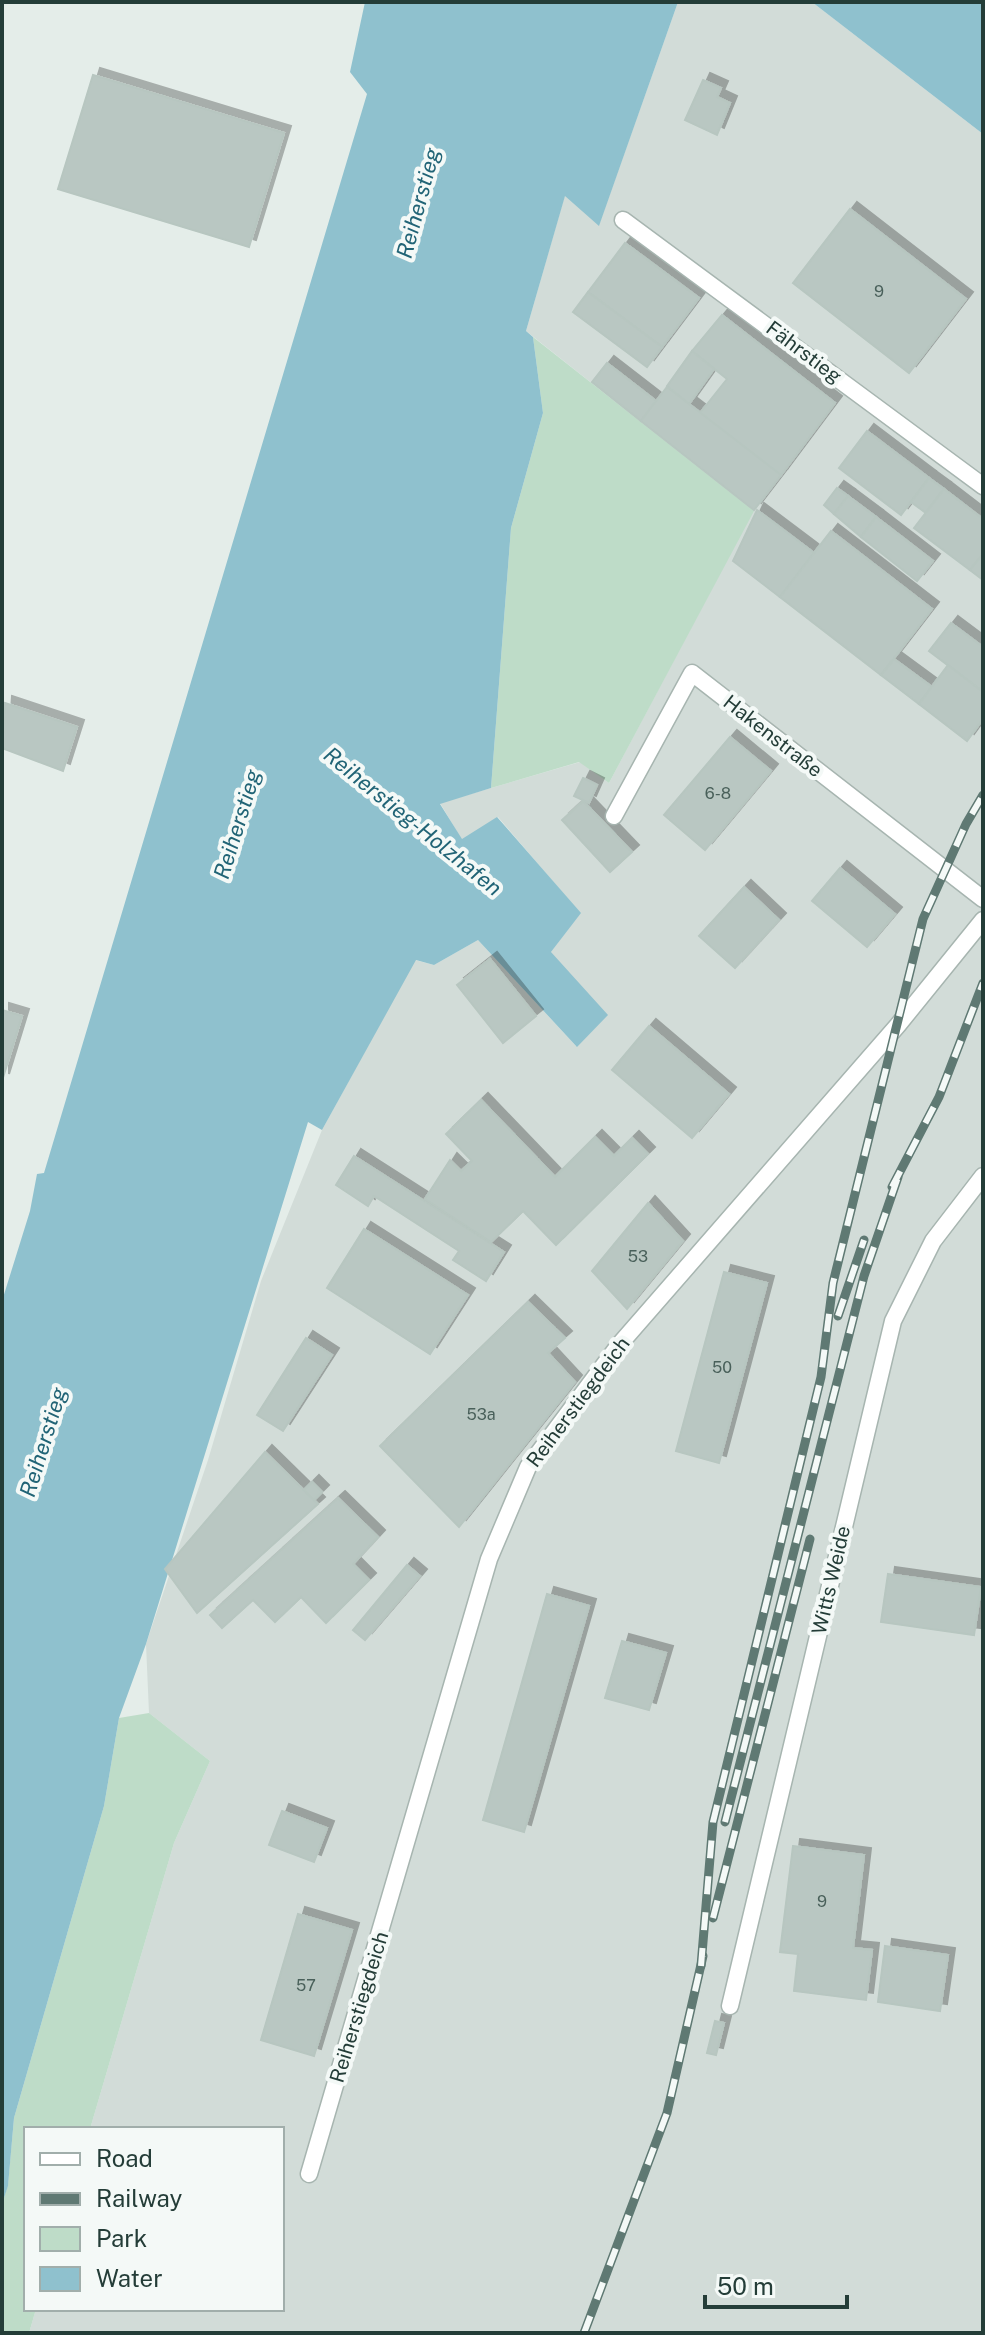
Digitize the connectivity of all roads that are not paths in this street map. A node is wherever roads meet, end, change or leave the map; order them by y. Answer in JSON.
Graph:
{"nodes":[{"id":1,"x":623,"y":220,"type":"dead end"},
{"id":2,"x":983,"y":486,"type":"edge"},
{"id":3,"x":614,"y":816,"type":"dead end"},
{"id":4,"x":983,"y":899,"type":"edge"},
{"id":5,"x":983,"y":920,"type":"edge"},
{"id":6,"x":983,"y":1176,"type":"edge"},
{"id":7,"x":730,"y":2006,"type":"dead end"},
{"id":8,"x":309,"y":2174,"type":"dead end"}],
"edges":[{"from":1,"to":2,"type":"street","name":"Fährstieg"},
{"from":3,"to":4,"type":"street","name":"Hakenstraße"},
{"from":5,"to":8,"type":"street","name":"Reiherstiegdeich"},
{"from":6,"to":7,"type":"street","name":"Witts Weide"}]}
